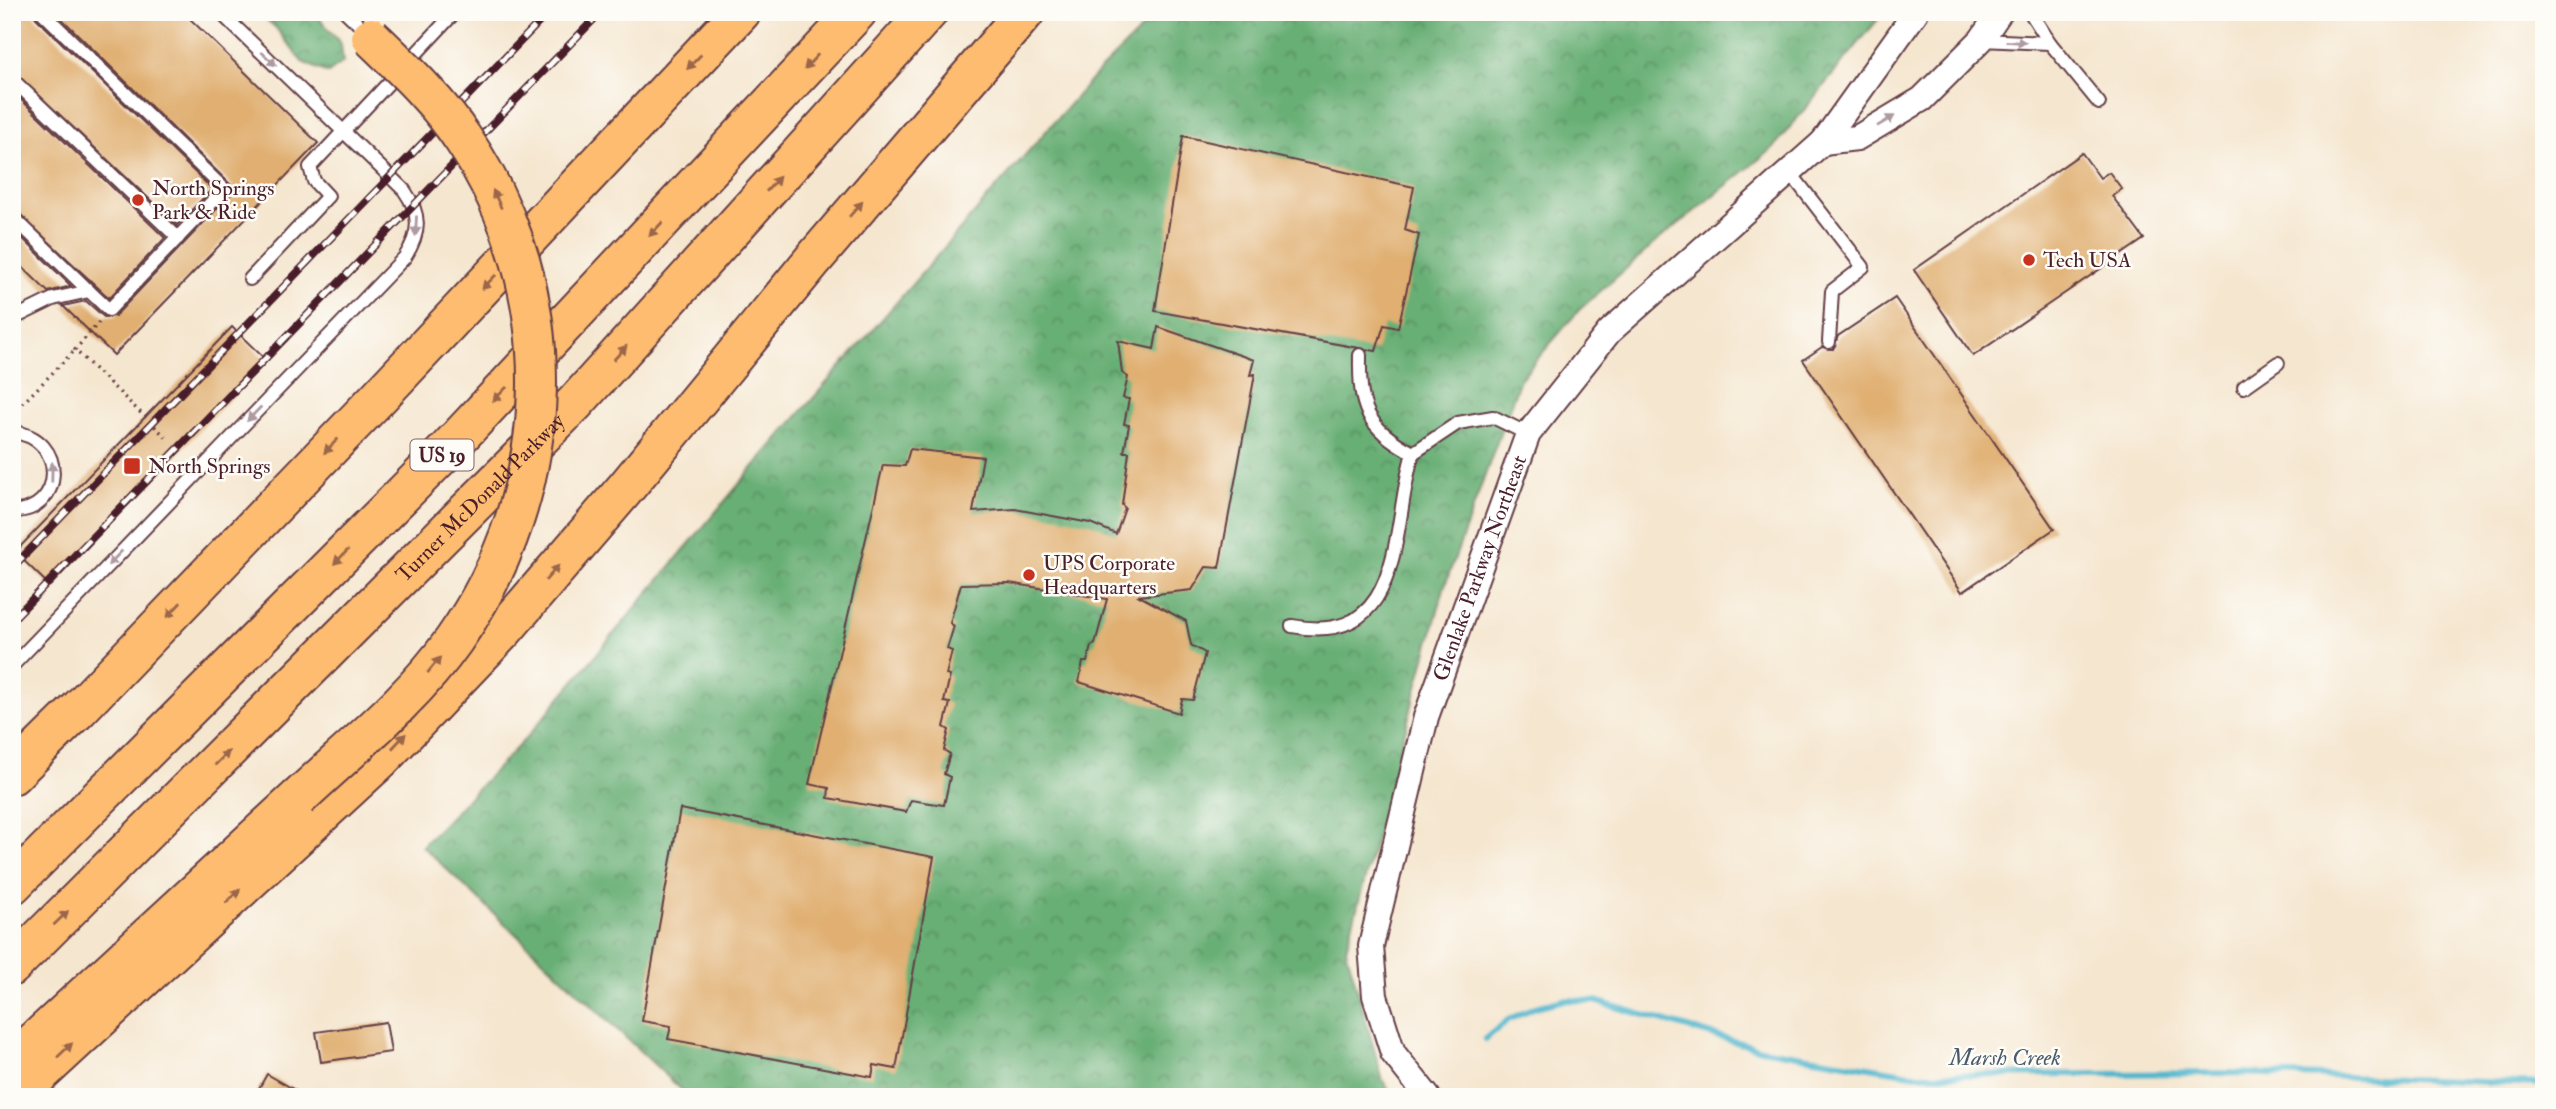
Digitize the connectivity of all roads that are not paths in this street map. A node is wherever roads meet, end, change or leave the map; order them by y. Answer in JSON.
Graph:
{"nodes":[{"id":1,"x":42,"y":12,"type":"edge"},
{"id":2,"x":220,"y":12,"type":"edge"},
{"id":3,"x":455,"y":12,"type":"edge"},
{"id":4,"x":741,"y":12,"type":"edge"},
{"id":5,"x":858,"y":12,"type":"edge"},
{"id":6,"x":928,"y":12,"type":"edge"},
{"id":7,"x":1025,"y":12,"type":"edge"},
{"id":8,"x":1916,"y":12,"type":"edge"},
{"id":9,"x":2000,"y":12,"type":"edge"},
{"id":10,"x":2030,"y":12,"type":"edge"},
{"id":11,"x":359,"y":25,"type":"edge"},
{"id":12,"x":1981,"y":40,"type":"junction"},
{"id":13,"x":2050,"y":43,"type":"junction"},
{"id":14,"x":12,"y":79,"type":"edge"},
{"id":15,"x":2099,"y":103,"type":"dead end"},
{"id":16,"x":345,"y":130,"type":"junction"},
{"id":17,"x":1823,"y":142,"type":"junction"},
{"id":18,"x":1789,"y":171,"type":"junction"},
{"id":19,"x":12,"y":216,"type":"edge"},
{"id":20,"x":178,"y":238,"type":"junction"},
{"id":21,"x":250,"y":279,"type":"dead end"},
{"id":22,"x":89,"y":291,"type":"junction"},
{"id":23,"x":13,"y":318,"type":"edge"},
{"id":24,"x":1829,"y":342,"type":"dead end"},
{"id":25,"x":1360,"y":355,"type":"dead end"},
{"id":26,"x":2278,"y":363,"type":"dead end"},
{"id":27,"x":2244,"y":387,"type":"dead end"},
{"id":28,"x":12,"y":432,"type":"edge"},
{"id":29,"x":1528,"y":435,"type":"junction"},
{"id":30,"x":1413,"y":453,"type":"junction"},
{"id":31,"x":12,"y":511,"type":"edge"},
{"id":32,"x":1292,"y":625,"type":"dead end"},
{"id":33,"x":12,"y":666,"type":"edge"},
{"id":34,"x":12,"y":775,"type":"edge"},
{"id":35,"x":12,"y":885,"type":"edge"},
{"id":36,"x":12,"y":966,"type":"edge"},
{"id":37,"x":12,"y":1062,"type":"edge"},
{"id":38,"x":15,"y":1097,"type":"edge"},
{"id":39,"x":1428,"y":1097,"type":"edge"}],
"edges":[{"from":1,"to":20,"type":"lane"},
{"from":2,"to":16,"type":"lane","one_way":true},
{"from":3,"to":16,"type":"lane"},
{"from":4,"to":34,"type":"highway","one_way":true},
{"from":5,"to":35,"type":"highway","number":"US 19","one_way":true},
{"from":36,"to":6,"type":"highway","name":"Turner McDonald Parkway","number":"US 19","one_way":true},
{"from":38,"to":7,"type":"highway","one_way":true},
{"from":8,"to":17,"type":"street","name":"Glenlake Parkway Northeast"},
{"from":9,"to":12,"type":"street"},
{"from":10,"to":13,"type":"lane"},
{"from":37,"to":11,"type":"highway","one_way":true,"bridge":true},
{"from":12,"to":13,"type":"lane","one_way":true},
{"from":17,"to":12,"type":"street","one_way":true},
{"from":13,"to":15,"type":"lane"},
{"from":14,"to":20,"type":"lane"},
{"from":16,"to":21,"type":"lane"},
{"from":16,"to":33,"type":"lane","one_way":true},
{"from":17,"to":18,"type":"street","name":"Glenlake Parkway Northeast"},
{"from":18,"to":24,"type":"lane"},
{"from":18,"to":29,"type":"street","name":"Glenlake Parkway Northeast"},
{"from":19,"to":22,"type":"lane"},
{"from":20,"to":22,"type":"lane"},
{"from":22,"to":23,"type":"lane"},
{"from":25,"to":30,"type":"lane"},
{"from":26,"to":27,"type":"lane"},
{"from":31,"to":28,"type":"lane","one_way":true},
{"from":29,"to":30,"type":"lane"},
{"from":29,"to":39,"type":"street","name":"Glenlake Parkway Northeast"},
{"from":30,"to":32,"type":"lane"}]}
